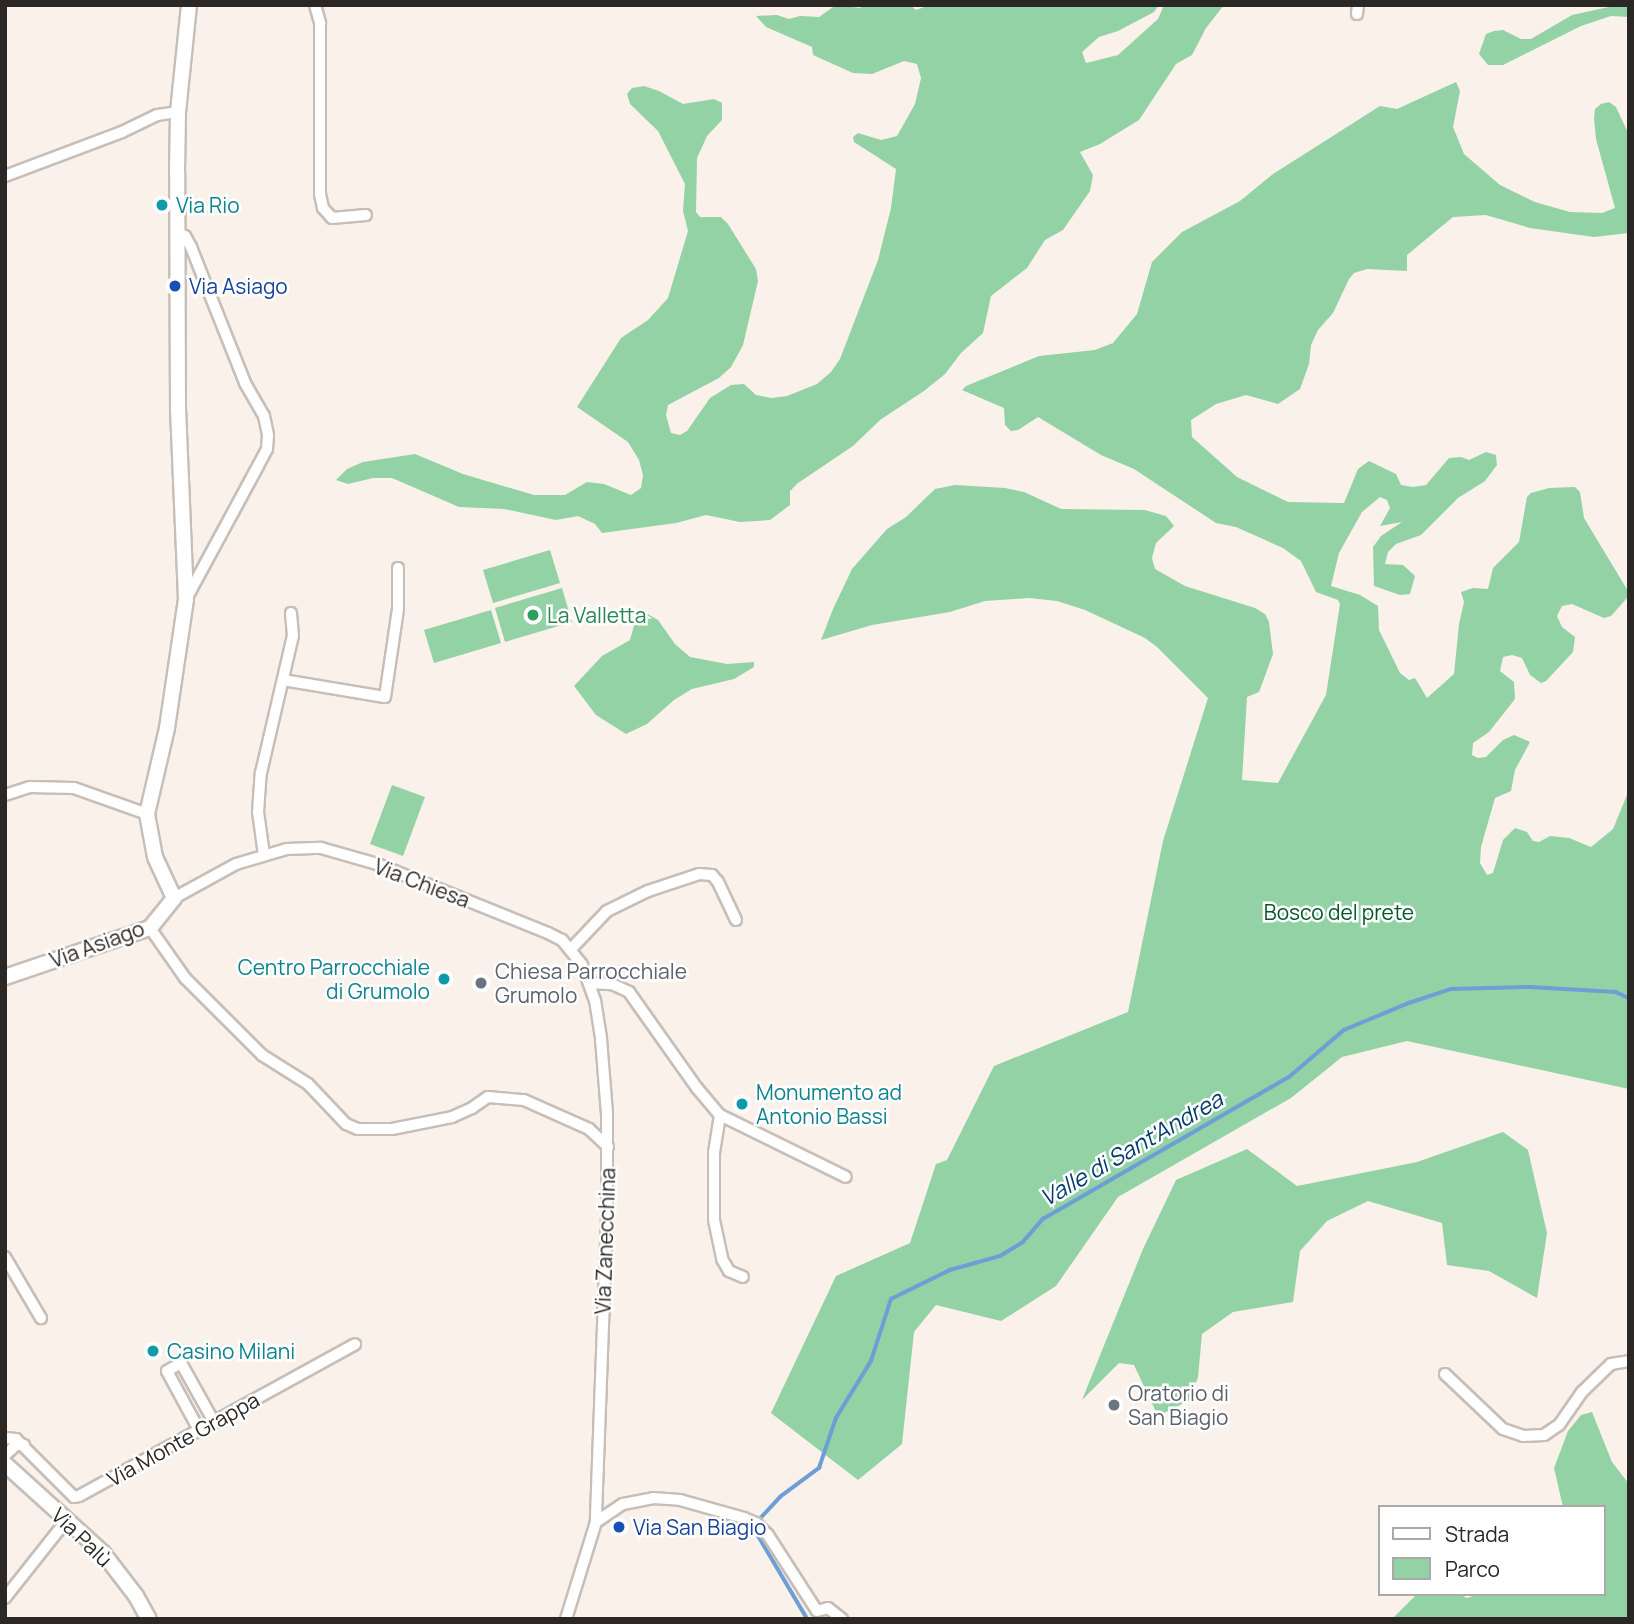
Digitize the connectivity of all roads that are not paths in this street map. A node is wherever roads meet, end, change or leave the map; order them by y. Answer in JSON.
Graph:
{"nodes":[{"id":1,"x":189,"y":5,"type":"edge"},
{"id":2,"x":315,"y":5,"type":"edge"},
{"id":3,"x":178,"y":112,"type":"junction"},
{"id":4,"x":5,"y":176,"type":"edge"},
{"id":5,"x":366,"y":215,"type":"dead end"},
{"id":6,"x":177,"y":232,"type":"junction"},
{"id":7,"x":398,"y":568,"type":"dead end"},
{"id":8,"x":186,"y":599,"type":"junction"},
{"id":9,"x":291,"y":613,"type":"dead end"},
{"id":10,"x":283,"y":680,"type":"junction"},
{"id":11,"x":5,"y":795,"type":"edge"},
{"id":12,"x":147,"y":814,"type":"junction"},
{"id":13,"x":264,"y":855,"type":"junction"},
{"id":14,"x":174,"y":898,"type":"junction"},
{"id":15,"x":736,"y":920,"type":"dead end"},
{"id":16,"x":150,"y":928,"type":"junction"},
{"id":17,"x":571,"y":949,"type":"junction"},
{"id":18,"x":5,"y":976,"type":"edge"},
{"id":19,"x":590,"y":983,"type":"junction"},
{"id":20,"x":720,"y":1115,"type":"junction"},
{"id":21,"x":608,"y":1147,"type":"junction"},
{"id":22,"x":846,"y":1177,"type":"dead end"},
{"id":23,"x":5,"y":1257,"type":"edge"},
{"id":24,"x":743,"y":1277,"type":"dead end"},
{"id":25,"x":41,"y":1318,"type":"dead end"},
{"id":26,"x":355,"y":1344,"type":"dead end"},
{"id":27,"x":1629,"y":1361,"type":"edge"},
{"id":28,"x":1446,"y":1374,"type":"dead end"},
{"id":29,"x":214,"y":1422,"type":"junction"},
{"id":30,"x":199,"y":1430,"type":"junction"},
{"id":31,"x":5,"y":1438,"type":"edge"},
{"id":32,"x":24,"y":1445,"type":"junction"},
{"id":33,"x":5,"y":1455,"type":"edge"},
{"id":34,"x":5,"y":1464,"type":"edge"},
{"id":35,"x":66,"y":1521,"type":"junction"},
{"id":36,"x":596,"y":1522,"type":"junction"},
{"id":37,"x":5,"y":1598,"type":"edge"},
{"id":38,"x":149,"y":1619,"type":"edge"},
{"id":39,"x":566,"y":1619,"type":"edge"},
{"id":40,"x":842,"y":1619,"type":"edge"}],
"edges":[{"from":1,"to":3,"type":"street"},
{"from":2,"to":5,"type":"street"},
{"from":3,"to":4,"type":"street"},
{"from":3,"to":6,"type":"street"},
{"from":6,"to":8,"type":"street"},
{"from":6,"to":8,"type":"street"},
{"from":7,"to":10,"type":"street"},
{"from":8,"to":12,"type":"street"},
{"from":9,"to":10,"type":"street"},
{"from":10,"to":13,"type":"street"},
{"from":11,"to":12,"type":"street"},
{"from":12,"to":14,"type":"street"},
{"from":13,"to":14,"type":"street","name":"Via Chiesa"},
{"from":13,"to":17,"type":"street","name":"Via Chiesa"},
{"from":14,"to":16,"type":"street","name":"Via Asiago"},
{"from":15,"to":17,"type":"street"},
{"from":16,"to":18,"type":"street","name":"Via Asiago"},
{"from":16,"to":21,"type":"street","name":"Via Zanecchina"},
{"from":17,"to":19,"type":"street","name":"Via Chiesa"},
{"from":19,"to":20,"type":"street"},
{"from":19,"to":21,"type":"street","name":"Via Chiesa"},
{"from":20,"to":22,"type":"street"},
{"from":20,"to":24,"type":"street"},
{"from":21,"to":36,"type":"street","name":"Via Zanecchina"},
{"from":23,"to":25,"type":"street"},
{"from":26,"to":29,"type":"street","name":"Via Monte Grappa"},
{"from":27,"to":28,"type":"street"},
{"from":29,"to":30,"type":"street","name":"Via Monte Grappa"},
{"from":29,"to":30,"type":"street"},
{"from":30,"to":32,"type":"street","name":"Via Monte Grappa"},
{"from":31,"to":32,"type":"street","name":"Via Monte Grappa"},
{"from":32,"to":33,"type":"street"},
{"from":34,"to":35,"type":"street","name":"Via Palù"},
{"from":35,"to":37,"type":"street"},
{"from":35,"to":38,"type":"street","name":"Via Palù"},
{"from":36,"to":39,"type":"street"},
{"from":36,"to":40,"type":"street"}]}
